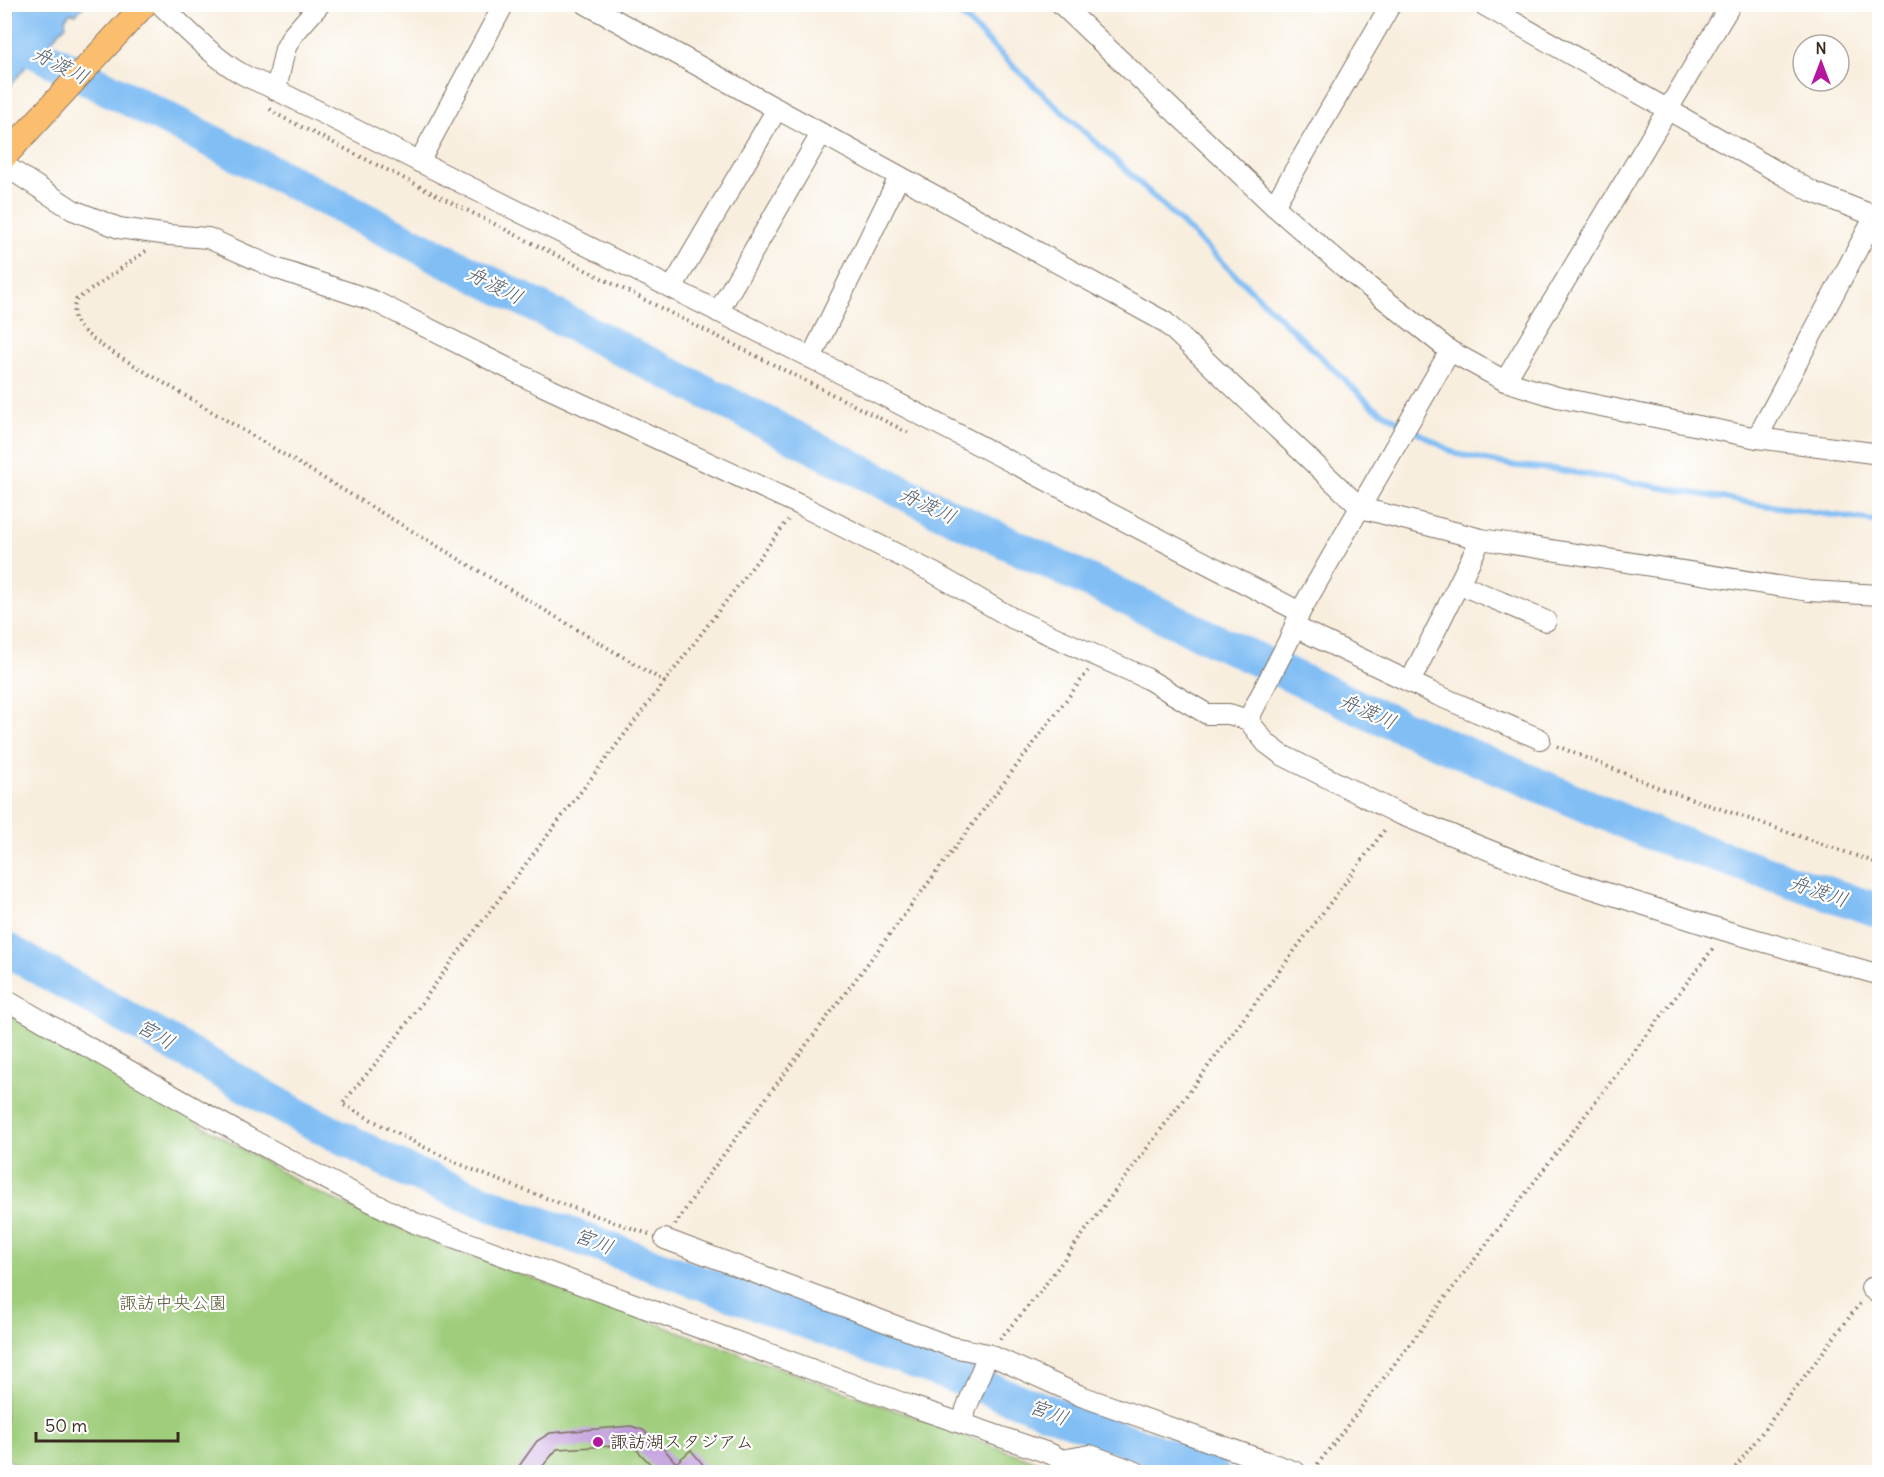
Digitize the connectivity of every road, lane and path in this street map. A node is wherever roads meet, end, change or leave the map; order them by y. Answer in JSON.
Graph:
{"nodes":[{"id":1,"x":160,"y":4,"type":"edge"},
{"id":2,"x":320,"y":4,"type":"edge"},
{"id":3,"x":504,"y":4,"type":"edge"},
{"id":4,"x":586,"y":4,"type":"edge"},
{"id":5,"x":1061,"y":4,"type":"edge"},
{"id":6,"x":1391,"y":4,"type":"edge"},
{"id":7,"x":1482,"y":4,"type":"edge"},
{"id":8,"x":1731,"y":4,"type":"edge"},
{"id":9,"x":139,"y":11,"type":"edge"},
{"id":10,"x":272,"y":99,"type":"junction"},
{"id":11,"x":777,"y":109,"type":"junction"},
{"id":12,"x":1668,"y":111,"type":"junction"},
{"id":13,"x":821,"y":134,"type":"junction"},
{"id":14,"x":11,"y":150,"type":"edge"},
{"id":15,"x":419,"y":162,"type":"junction"},
{"id":16,"x":4,"y":165,"type":"edge"},
{"id":17,"x":899,"y":177,"type":"junction"},
{"id":18,"x":1274,"y":206,"type":"junction"},
{"id":19,"x":1877,"y":217,"type":"edge"},
{"id":20,"x":169,"y":235,"type":"junction"},
{"id":21,"x":672,"y":288,"type":"junction"},
{"id":22,"x":718,"y":312,"type":"junction"},
{"id":23,"x":1450,"y":351,"type":"junction"},
{"id":24,"x":811,"y":358,"type":"junction"},
{"id":25,"x":1505,"y":381,"type":"junction"},
{"id":26,"x":913,"y":435,"type":"dead end"},
{"id":27,"x":1757,"y":438,"type":"junction"},
{"id":28,"x":1880,"y":454,"type":"edge"},
{"id":29,"x":800,"y":505,"type":"junction"},
{"id":30,"x":1361,"y":508,"type":"junction"},
{"id":31,"x":1481,"y":539,"type":"junction"},
{"id":32,"x":1459,"y":584,"type":"junction"},
{"id":33,"x":1880,"y":595,"type":"edge"},
{"id":34,"x":1546,"y":621,"type":"dead end"},
{"id":35,"x":1295,"y":626,"type":"junction"},
{"id":36,"x":1098,"y":658,"type":"junction"},
{"id":37,"x":665,"y":682,"type":"junction"},
{"id":38,"x":1410,"y":682,"type":"junction"},
{"id":39,"x":1250,"y":715,"type":"junction"},
{"id":40,"x":1540,"y":739,"type":"joint"},
{"id":41,"x":1397,"y":813,"type":"junction"},
{"id":42,"x":1880,"y":864,"type":"edge"},
{"id":43,"x":1726,"y":931,"type":"junction"},
{"id":44,"x":1880,"y":975,"type":"edge"},
{"id":45,"x":4,"y":999,"type":"edge"},
{"id":46,"x":665,"y":1239,"type":"junction"},
{"id":47,"x":1875,"y":1292,"type":"edge"},
{"id":48,"x":986,"y":1357,"type":"junction"},
{"id":49,"x":964,"y":1417,"type":"junction"},
{"id":50,"x":1063,"y":1466,"type":"edge"},
{"id":51,"x":1137,"y":1473,"type":"edge"},
{"id":52,"x":1296,"y":1473,"type":"edge"},
{"id":53,"x":1311,"y":1473,"type":"edge"},
{"id":54,"x":1732,"y":1473,"type":"edge"}],
"edges":[{"from":1,"to":10,"type":"street"},
{"from":2,"to":10,"type":"street"},
{"from":3,"to":15,"type":"street"},
{"from":4,"to":11,"type":"street"},
{"from":5,"to":18,"type":"street"},
{"from":6,"to":18,"type":"street"},
{"from":7,"to":12,"type":"street"},
{"from":8,"to":12,"type":"street"},
{"from":9,"to":14,"type":"main road"},
{"from":10,"to":15,"type":"street"},
{"from":10,"to":26,"type":"path"},
{"from":11,"to":13,"type":"street"},
{"from":11,"to":21,"type":"street"},
{"from":12,"to":19,"type":"street"},
{"from":12,"to":25,"type":"street"},
{"from":13,"to":17,"type":"street"},
{"from":13,"to":22,"type":"street"},
{"from":15,"to":21,"type":"street"},
{"from":16,"to":20,"type":"street"},
{"from":17,"to":24,"type":"street"},
{"from":17,"to":30,"type":"street"},
{"from":18,"to":23,"type":"street"},
{"from":19,"to":27,"type":"street"},
{"from":20,"to":29,"type":"street"},
{"from":20,"to":37,"type":"path"},
{"from":21,"to":22,"type":"street"},
{"from":22,"to":24,"type":"street"},
{"from":23,"to":25,"type":"street"},
{"from":23,"to":30,"type":"street"},
{"from":24,"to":35,"type":"street"},
{"from":25,"to":27,"type":"street"},
{"from":27,"to":28,"type":"street"},
{"from":29,"to":36,"type":"street"},
{"from":29,"to":37,"type":"path"},
{"from":30,"to":31,"type":"street"},
{"from":30,"to":35,"type":"street"},
{"from":31,"to":32,"type":"street"},
{"from":31,"to":33,"type":"street"},
{"from":32,"to":34,"type":"street"},
{"from":32,"to":38,"type":"street"},
{"from":35,"to":38,"type":"street"},
{"from":35,"to":39,"type":"street"},
{"from":36,"to":39,"type":"street"},
{"from":36,"to":46,"type":"path"},
{"from":37,"to":46,"type":"path"},
{"from":38,"to":40,"type":"street"},
{"from":39,"to":41,"type":"street"},
{"from":40,"to":42,"type":"path"},
{"from":41,"to":43,"type":"street"},
{"from":41,"to":48,"type":"path"},
{"from":43,"to":44,"type":"street"},
{"from":43,"to":53,"type":"path"},
{"from":45,"to":49,"type":"street"},
{"from":46,"to":48,"type":"street"},
{"from":47,"to":54,"type":"path"},
{"from":48,"to":49,"type":"street"},
{"from":48,"to":52,"type":"street"},
{"from":49,"to":50,"type":"street"},
{"from":50,"to":51,"type":"street"}]}
